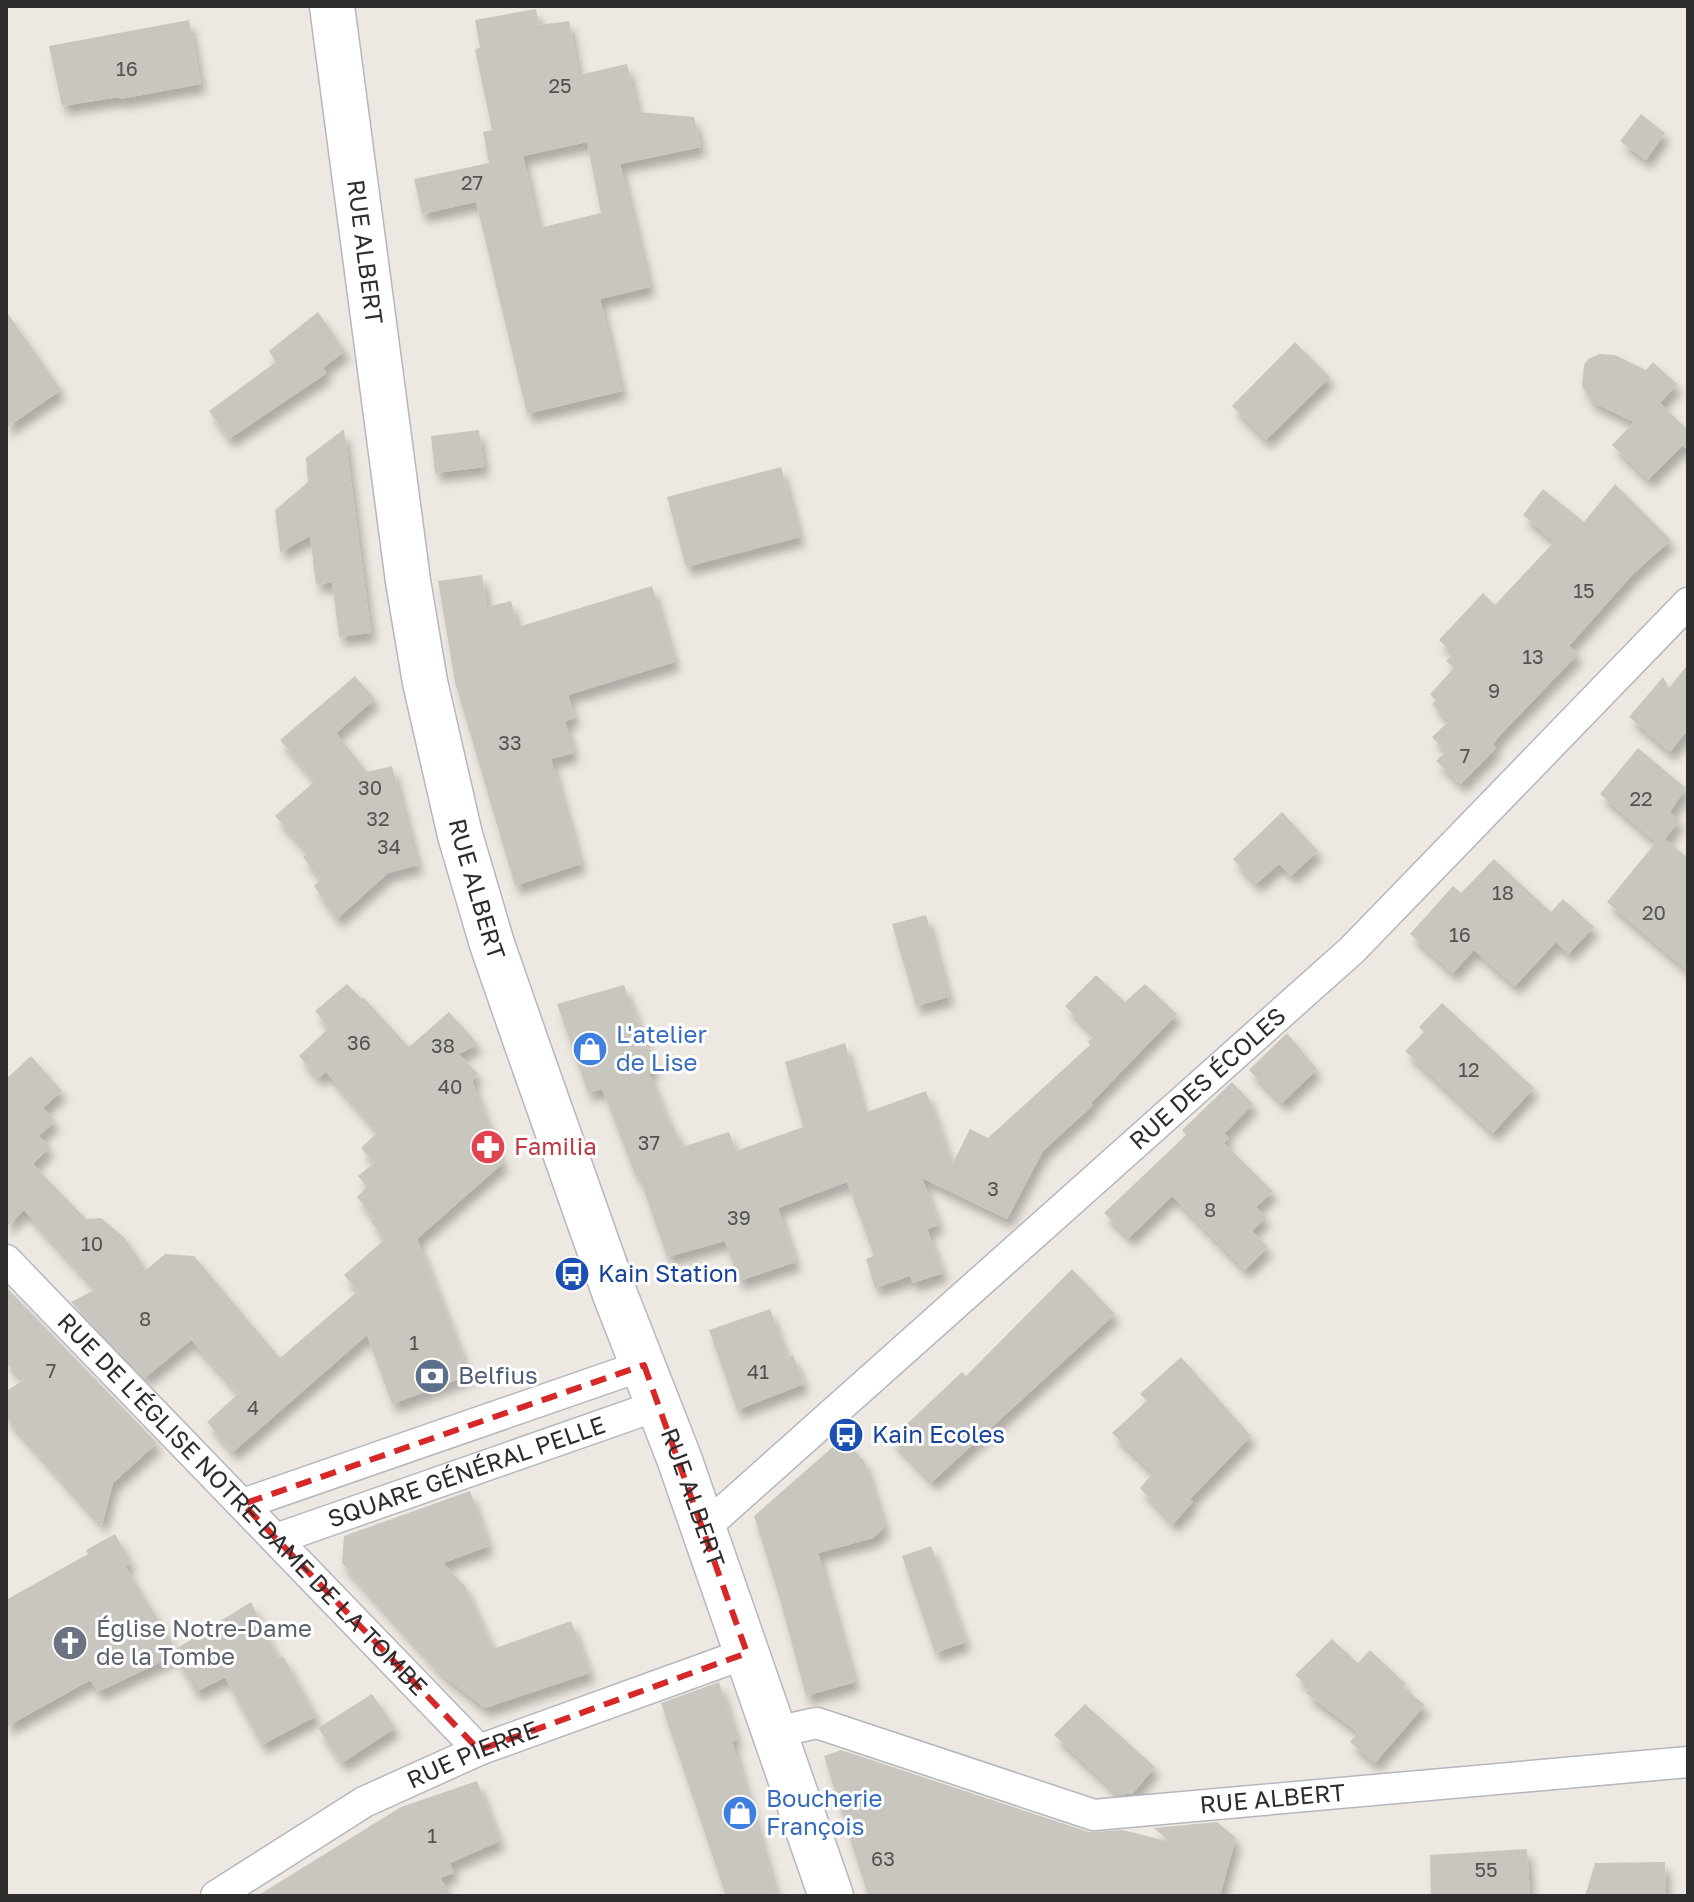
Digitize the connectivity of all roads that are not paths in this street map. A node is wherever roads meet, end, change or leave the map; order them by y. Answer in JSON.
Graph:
{"nodes":[{"id":1,"x":332,"y":6,"type":"edge"},
{"id":2,"x":1688,"y":603,"type":"edge"},
{"id":3,"x":6,"y":1260,"type":"edge"},
{"id":4,"x":652,"y":1385,"type":"junction"},
{"id":5,"x":530,"y":1407,"type":"junction"},
{"id":6,"x":544,"y":1446,"type":"junction"},
{"id":7,"x":413,"y":1447,"type":"junction"},
{"id":8,"x":428,"y":1488,"type":"junction"},
{"id":9,"x":243,"y":1504,"type":"junction"},
{"id":10,"x":702,"y":1530,"type":"junction"},
{"id":11,"x":276,"y":1539,"type":"junction"},
{"id":12,"x":747,"y":1653,"type":"junction"},
{"id":13,"x":775,"y":1732,"type":"junction"},
{"id":14,"x":479,"y":1750,"type":"junction"},
{"id":15,"x":1688,"y":1762,"type":"edge"},
{"id":16,"x":216,"y":1896,"type":"edge"},
{"id":17,"x":831,"y":1896,"type":"edge"}],
"edges":[{"from":1,"to":4,"type":"street","name":"RUE ALBERT"},
{"from":2,"to":10,"type":"street","name":"RUE DES ÉCOLES"},
{"from":3,"to":9,"type":"street","name":"RUE DE L’ÉGLISE NOTRE-DAME DE LA TOMBE"},
{"from":4,"to":5,"type":"street","name":"SQUARE GÉNÉRAL PELLE"},
{"from":4,"to":6,"type":"street","name":"SQUARE GÉNÉRAL PELLE"},
{"from":4,"to":10,"type":"street","name":"RUE ALBERT"},
{"from":5,"to":6,"type":"street"},
{"from":5,"to":7,"type":"street","name":"SQUARE GÉNÉRAL PELLE"},
{"from":6,"to":8,"type":"street","name":"SQUARE GÉNÉRAL PELLE"},
{"from":7,"to":8,"type":"street"},
{"from":7,"to":9,"type":"street","name":"SQUARE GÉNÉRAL PELLE"},
{"from":8,"to":11,"type":"street","name":"SQUARE GÉNÉRAL PELLE"},
{"from":9,"to":11,"type":"street","name":"RUE DE L’ÉGLISE NOTRE-DAME DE LA TOMBE"},
{"from":10,"to":12,"type":"street","name":"RUE ALBERT"},
{"from":11,"to":14,"type":"street","name":"RUE DE L’ÉGLISE NOTRE-DAME DE LA TOMBE"},
{"from":12,"to":13,"type":"street","name":"RUE ALBERT"},
{"from":12,"to":14,"type":"street","name":"RUE PIERRE"},
{"from":13,"to":15,"type":"street","name":"RUE ALBERT"},
{"from":13,"to":17,"type":"street","name":"RUE ALBERT"},
{"from":14,"to":16,"type":"street","name":"RUE PIERRE"}]}
